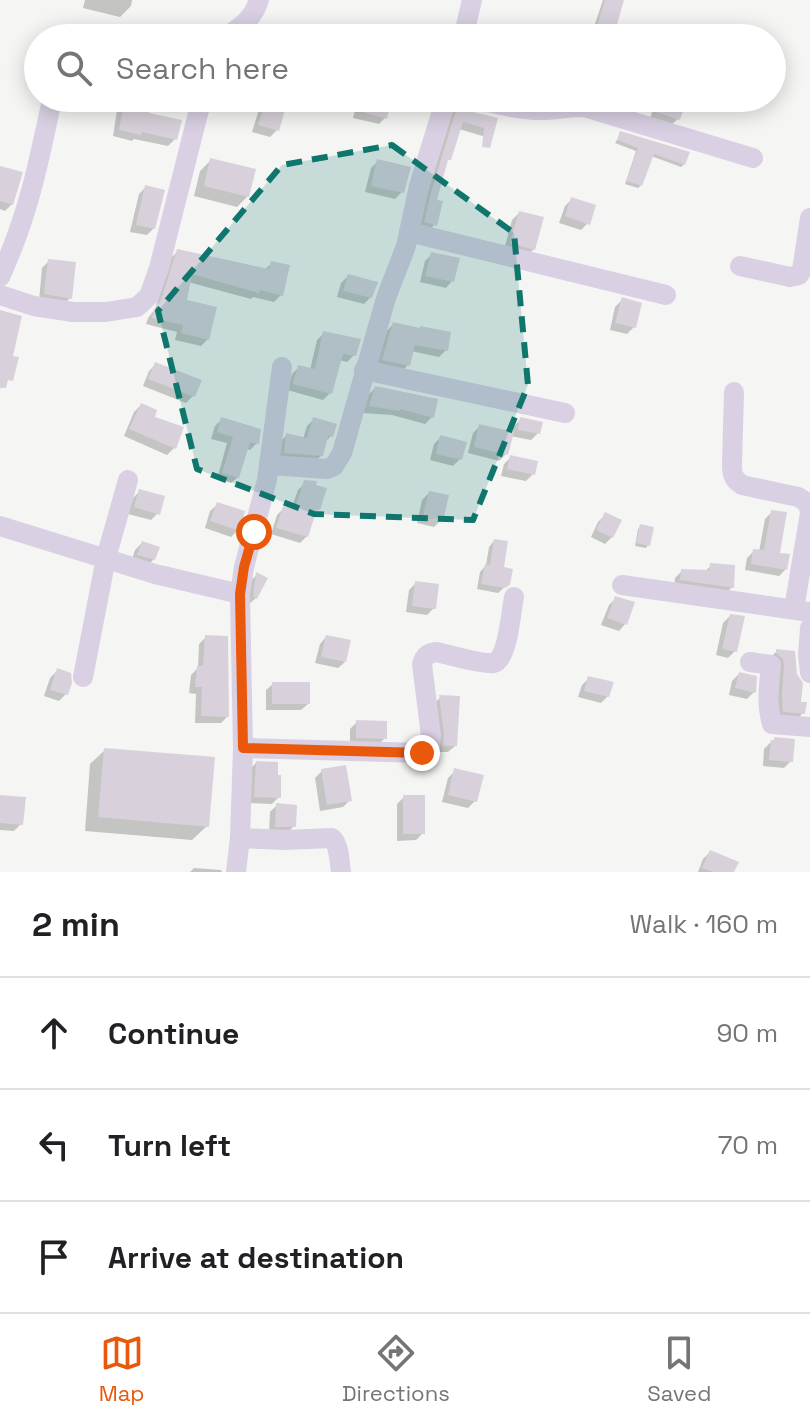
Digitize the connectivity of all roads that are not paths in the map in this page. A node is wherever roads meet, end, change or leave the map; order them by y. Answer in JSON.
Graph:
{"nodes":[{"id":1,"x":259,"y":0,"type":"edge"},
{"id":2,"x":472,"y":0,"type":"edge"},
{"id":3,"x":244,"y":24,"type":"edge"},
{"id":4,"x":466,"y":24,"type":"edge"},
{"id":5,"x":49,"y":112,"type":"edge"},
{"id":6,"x":198,"y":112,"type":"edge"},
{"id":7,"x":442,"y":112,"type":"edge"},
{"id":8,"x":601,"y":112,"type":"edge"},
{"id":9,"x":753,"y":158,"type":"dead end"},
{"id":10,"x":810,"y":218,"type":"edge"},
{"id":11,"x":409,"y":232,"type":"junction"},
{"id":12,"x":740,"y":266,"type":"dead end"},
{"id":13,"x":0,"y":277,"type":"edge"},
{"id":14,"x":0,"y":295,"type":"edge"},
{"id":15,"x":666,"y":295,"type":"dead end"},
{"id":16,"x":282,"y":367,"type":"dead end"},
{"id":17,"x":364,"y":370,"type":"junction"},
{"id":18,"x":734,"y":392,"type":"dead end"},
{"id":19,"x":565,"y":413,"type":"dead end"},
{"id":20,"x":269,"y":465,"type":"junction"},
{"id":21,"x":128,"y":480,"type":"dead end"},
{"id":22,"x":0,"y":526,"type":"edge"},
{"id":23,"x":106,"y":558,"type":"junction"},
{"id":24,"x":622,"y":585,"type":"dead end"},
{"id":25,"x":240,"y":594,"type":"junction"},
{"id":26,"x":514,"y":597,"type":"dead end"},
{"id":27,"x":802,"y":610,"type":"edge"},
{"id":28,"x":810,"y":628,"type":"edge"},
{"id":29,"x":750,"y":662,"type":"dead end"},
{"id":30,"x":810,"y":673,"type":"edge"},
{"id":31,"x":83,"y":677,"type":"dead end"},
{"id":32,"x":810,"y":727,"type":"edge"},
{"id":33,"x":243,"y":748,"type":"junction"},
{"id":34,"x":240,"y":838,"type":"junction"},
{"id":35,"x":236,"y":872,"type":"edge"},
{"id":36,"x":341,"y":872,"type":"edge"}],
"edges":[{"from":1,"to":3,"type":"street"},
{"from":2,"to":4,"type":"street"},
{"from":5,"to":13,"type":"street"},
{"from":6,"to":14,"type":"street"},
{"from":7,"to":11,"type":"street"},
{"from":8,"to":9,"type":"street"},
{"from":10,"to":12,"type":"street"},
{"from":11,"to":15,"type":"street"},
{"from":11,"to":17,"type":"street"},
{"from":16,"to":20,"type":"street"},
{"from":17,"to":19,"type":"street"},
{"from":17,"to":20,"type":"street"},
{"from":18,"to":27,"type":"street"},
{"from":20,"to":25,"type":"street"},
{"from":21,"to":23,"type":"street"},
{"from":22,"to":23,"type":"street"},
{"from":23,"to":25,"type":"street"},
{"from":23,"to":31,"type":"street"},
{"from":24,"to":27,"type":"street"},
{"from":25,"to":33,"type":"street"},
{"from":26,"to":33,"type":"street"},
{"from":28,"to":30,"type":"street"},
{"from":29,"to":32,"type":"street"},
{"from":33,"to":34,"type":"street"},
{"from":34,"to":35,"type":"street"},
{"from":34,"to":36,"type":"street"}]}
